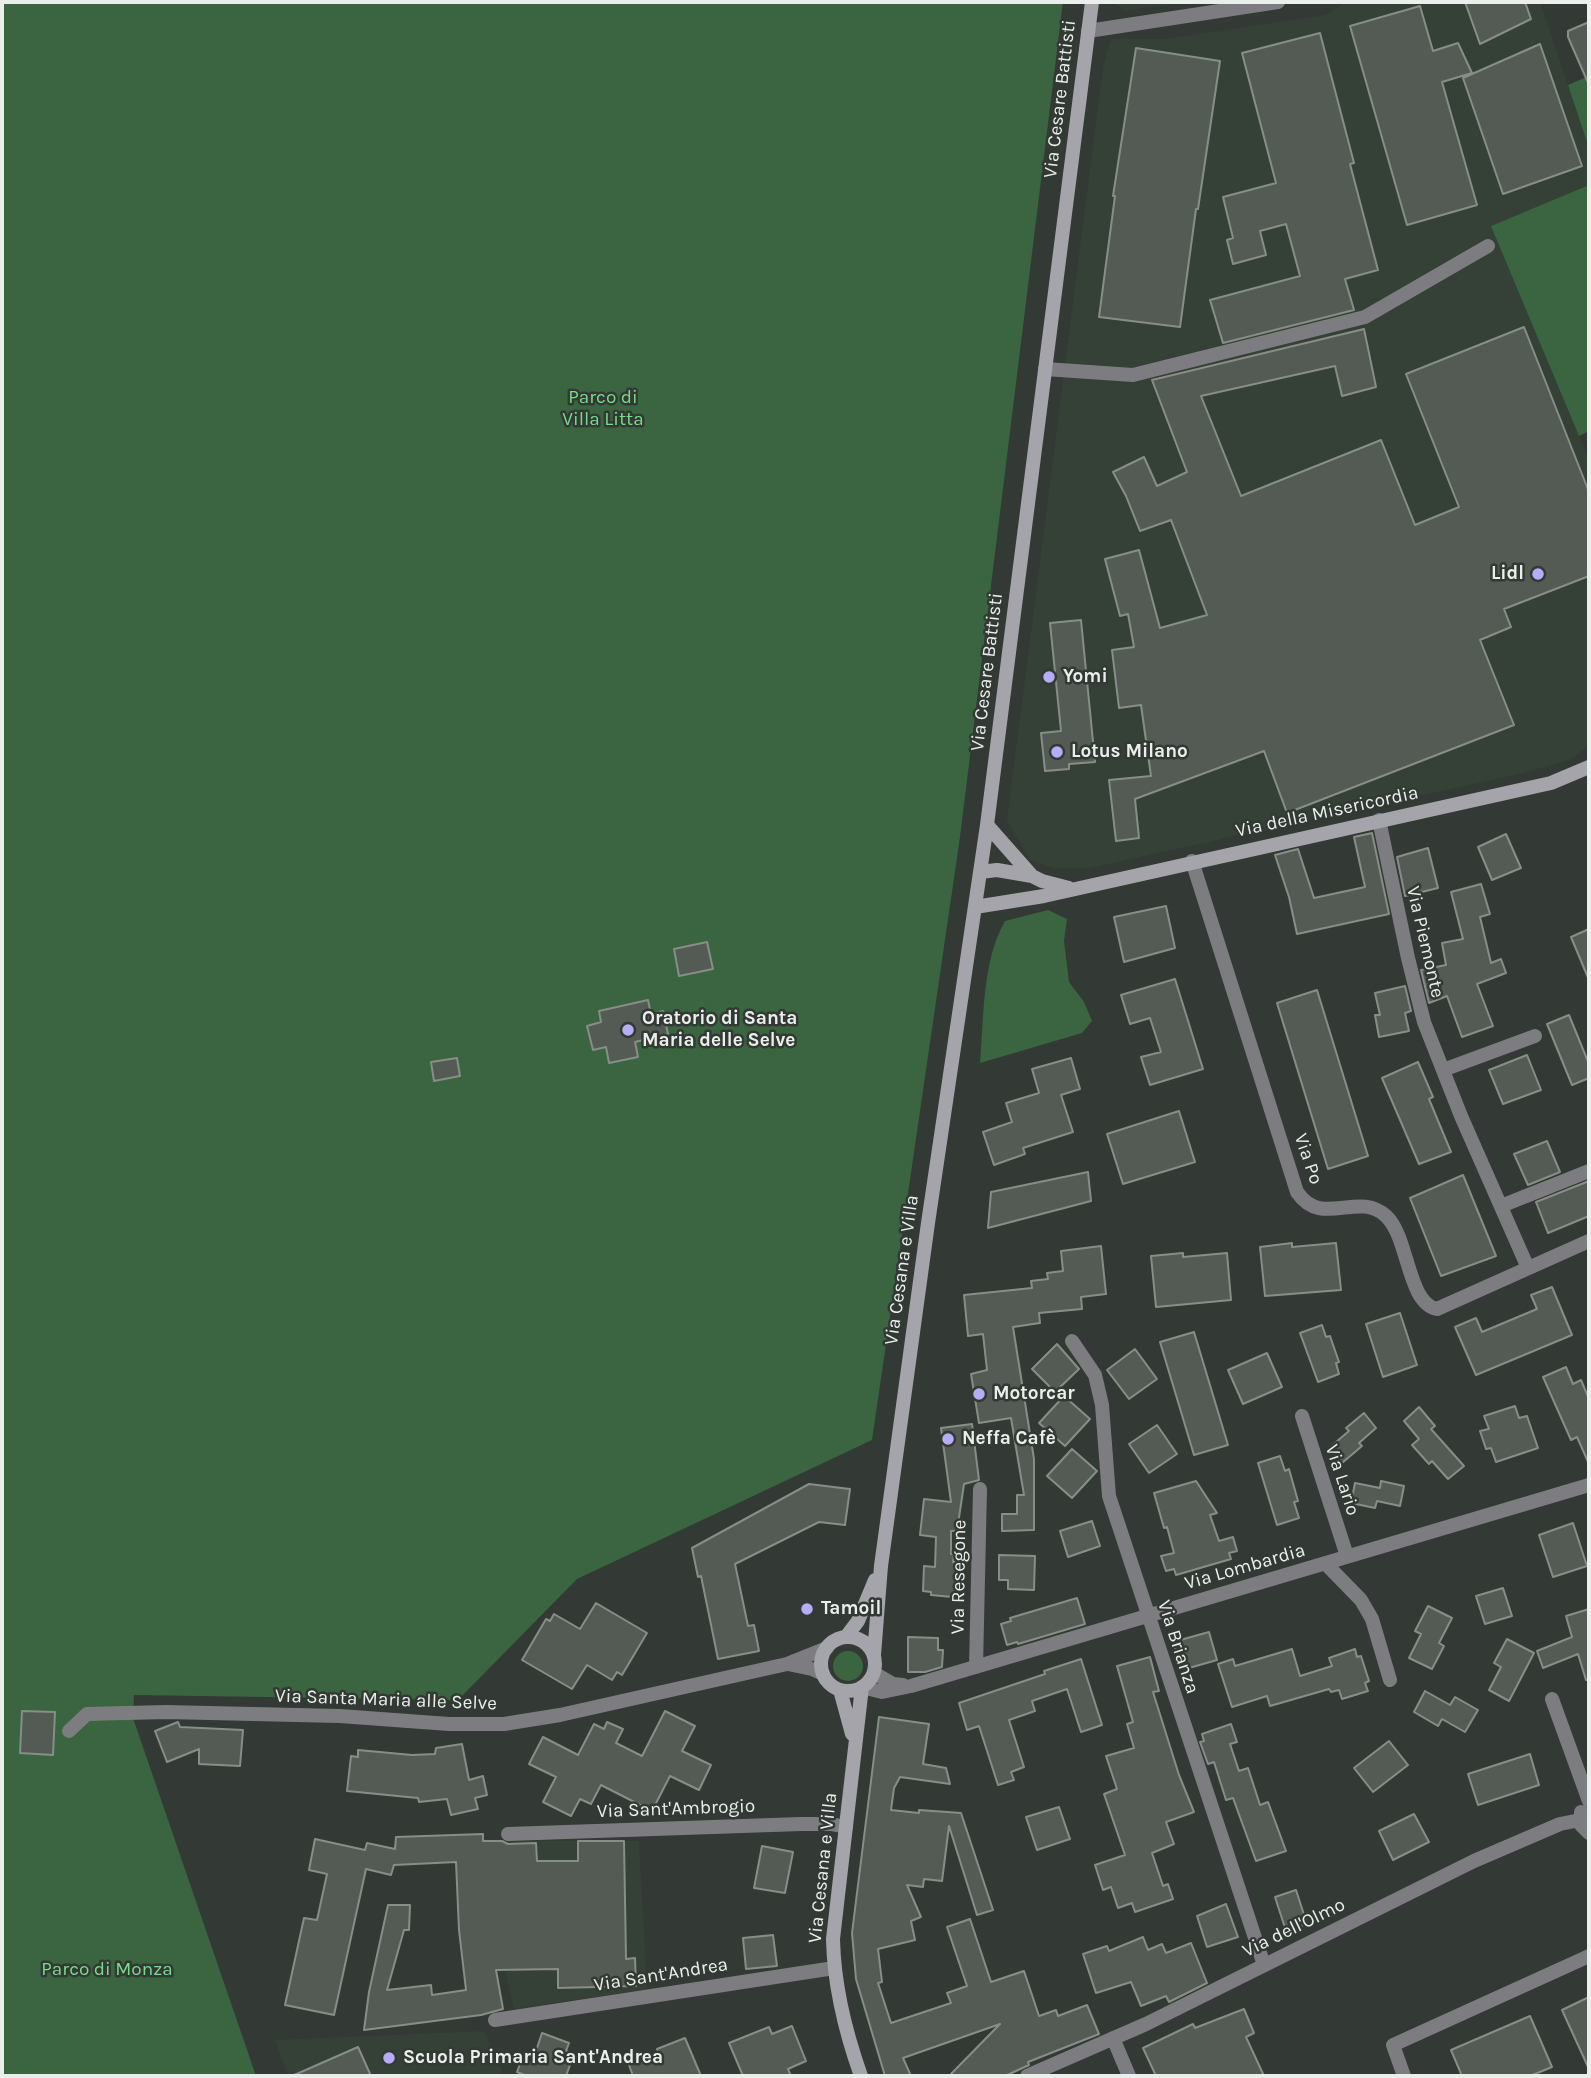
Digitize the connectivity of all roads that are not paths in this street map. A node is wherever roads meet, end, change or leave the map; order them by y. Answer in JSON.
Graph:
{"nodes":[{"id":1,"x":1092,"y":2,"type":"edge"},
{"id":2,"x":1278,"y":2,"type":"edge"},
{"id":3,"x":1088,"y":31,"type":"junction"},
{"id":4,"x":1488,"y":246,"type":"dead end"},
{"id":5,"x":1045,"y":369,"type":"junction"},
{"id":6,"x":1589,"y":768,"type":"edge"},
{"id":7,"x":1379,"y":820,"type":"junction"},
{"id":8,"x":987,"y":825,"type":"junction"},
{"id":9,"x":1192,"y":861,"type":"junction"},
{"id":10,"x":979,"y":872,"type":"junction"},
{"id":11,"x":1032,"y":876,"type":"junction"},
{"id":12,"x":1072,"y":889,"type":"junction"},
{"id":13,"x":975,"y":906,"type":"junction"},
{"id":14,"x":964,"y":981,"type":"joint"},
{"id":15,"x":1535,"y":1036,"type":"dead end"},
{"id":16,"x":1443,"y":1070,"type":"junction"},
{"id":17,"x":1589,"y":1171,"type":"edge"},
{"id":18,"x":1501,"y":1206,"type":"junction"},
{"id":19,"x":1589,"y":1241,"type":"edge"},
{"id":20,"x":1528,"y":1268,"type":"junction"},
{"id":21,"x":1072,"y":1341,"type":"dead end"},
{"id":22,"x":1301,"y":1416,"type":"dead end"},
{"id":23,"x":1589,"y":1485,"type":"edge"},
{"id":24,"x":980,"y":1489,"type":"dead end"},
{"id":25,"x":1347,"y":1556,"type":"junction"},
{"id":26,"x":1325,"y":1563,"type":"junction"},
{"id":27,"x":881,"y":1566,"type":"junction"},
{"id":28,"x":1147,"y":1615,"type":"junction"},
{"id":29,"x":846,"y":1637,"type":"junction"},
{"id":30,"x":827,"y":1648,"type":"junction"},
{"id":31,"x":874,"y":1655,"type":"junction"},
{"id":32,"x":787,"y":1664,"type":"junction"},
{"id":33,"x":976,"y":1667,"type":"junction"},
{"id":34,"x":874,"y":1673,"type":"junction"},
{"id":35,"x":823,"y":1674,"type":"junction"},
{"id":36,"x":1390,"y":1680,"type":"dead end"},
{"id":37,"x":911,"y":1686,"type":"junction"},
{"id":38,"x":862,"y":1687,"type":"junction"},
{"id":39,"x":840,"y":1690,"type":"junction"},
{"id":40,"x":1552,"y":1699,"type":"dead end"},
{"id":41,"x":69,"y":1731,"type":"dead end"},
{"id":42,"x":855,"y":1745,"type":"junction"},
{"id":43,"x":1589,"y":1802,"type":"edge"},
{"id":44,"x":1580,"y":1819,"type":"junction"},
{"id":45,"x":846,"y":1827,"type":"junction"},
{"id":46,"x":1589,"y":1833,"type":"edge"},
{"id":47,"x":508,"y":1834,"type":"dead end"},
{"id":48,"x":1589,"y":1956,"type":"edge"},
{"id":49,"x":1264,"y":1965,"type":"junction"},
{"id":50,"x":834,"y":1968,"type":"junction"},
{"id":51,"x":495,"y":2020,"type":"dead end"},
{"id":52,"x":1113,"y":2038,"type":"junction"},
{"id":53,"x":860,"y":2076,"type":"edge"},
{"id":54,"x":1027,"y":2076,"type":"edge"},
{"id":55,"x":1129,"y":2076,"type":"edge"},
{"id":56,"x":1404,"y":2076,"type":"edge"}],
"edges":[{"from":1,"to":3,"type":"main road","name":"Via Cesare Battisti"},
{"from":2,"to":3,"type":"street"},
{"from":3,"to":5,"type":"main road","name":"Via Cesare Battisti"},
{"from":4,"to":5,"type":"street"},
{"from":5,"to":8,"type":"main road","name":"Via Cesare Battisti"},
{"from":6,"to":7,"type":"main road","name":"Via della Misericordia"},
{"from":7,"to":9,"type":"main road","name":"Via della Misericordia"},
{"from":7,"to":16,"type":"street","name":"Via Piemonte"},
{"from":8,"to":10,"type":"main road","name":"Via Cesare Battisti"},
{"from":8,"to":11,"type":"main road","name":"Via della Misericordia"},
{"from":9,"to":12,"type":"main road","name":"Via della Misericordia"},
{"from":9,"to":20,"type":"street","name":"Via Po"},
{"from":10,"to":11,"type":"main road","name":"Via della Misericordia"},
{"from":10,"to":13,"type":"main road","name":"Via Cesare Battisti"},
{"from":11,"to":12,"type":"main road","name":"Via della Misericordia"},
{"from":12,"to":13,"type":"main road","name":"Via della Misericordia"},
{"from":13,"to":14,"type":"main road","name":"Via Cesare Battisti"},
{"from":14,"to":27,"type":"main road","name":"Via Cesana e Villa"},
{"from":15,"to":16,"type":"street"},
{"from":16,"to":18,"type":"street","name":"Via Piemonte"},
{"from":17,"to":18,"type":"street"},
{"from":18,"to":20,"type":"street","name":"Via Piemonte"},
{"from":19,"to":20,"type":"street","name":"Via Po"},
{"from":21,"to":28,"type":"street","name":"Via Brianza"},
{"from":22,"to":25,"type":"street","name":"Via Lario"},
{"from":23,"to":25,"type":"street","name":"Via Lombardia"},
{"from":24,"to":33,"type":"street","name":"Via Resegone"},
{"from":25,"to":26,"type":"street","name":"Via Lombardia"},
{"from":26,"to":28,"type":"street","name":"Via Lombardia"},
{"from":26,"to":36,"type":"street"},
{"from":27,"to":29,"type":"main road","name":"Via Cesana e Villa"},
{"from":27,"to":31,"type":"main road","name":"Via Cesana e Villa"},
{"from":28,"to":33,"type":"street","name":"Via Lombardia"},
{"from":28,"to":49,"type":"street","name":"Via Brianza"},
{"from":29,"to":30,"type":"main road"},
{"from":29,"to":31,"type":"main road"},
{"from":30,"to":32,"type":"street","name":"Via Santa Maria alle Selve"},
{"from":30,"to":35,"type":"main road"},
{"from":31,"to":34,"type":"main road"},
{"from":32,"to":35,"type":"street","name":"Via Santa Maria alle Selve"},
{"from":32,"to":41,"type":"street","name":"Via Santa Maria alle Selve"},
{"from":33,"to":37,"type":"street","name":"Via Lombardia"},
{"from":34,"to":37,"type":"street"},
{"from":34,"to":38,"type":"main road"},
{"from":35,"to":39,"type":"main road"},
{"from":37,"to":38,"type":"street","name":"Via Lombardia"},
{"from":38,"to":39,"type":"main road"},
{"from":38,"to":42,"type":"main road","name":"Via Cesana e Villa"},
{"from":39,"to":42,"type":"main road","name":"Via Cesana e Villa"},
{"from":40,"to":43,"type":"street"},
{"from":42,"to":45,"type":"main road","name":"Via Cesana e Villa"},
{"from":43,"to":44,"type":"street"},
{"from":44,"to":46,"type":"street"},
{"from":44,"to":49,"type":"street","name":"Via dell'Olmo"},
{"from":45,"to":47,"type":"street","name":"Via Sant'Ambrogio"},
{"from":45,"to":50,"type":"main road","name":"Via Cesana e Villa"},
{"from":48,"to":56,"type":"street"},
{"from":49,"to":52,"type":"street","name":"Via dell'Olmo"},
{"from":50,"to":51,"type":"street","name":"Via Sant'Andrea"},
{"from":50,"to":53,"type":"main road","name":"Via Cesana e Villa"},
{"from":52,"to":54,"type":"street","name":"Via dell'Olmo"},
{"from":52,"to":55,"type":"street"}]}
